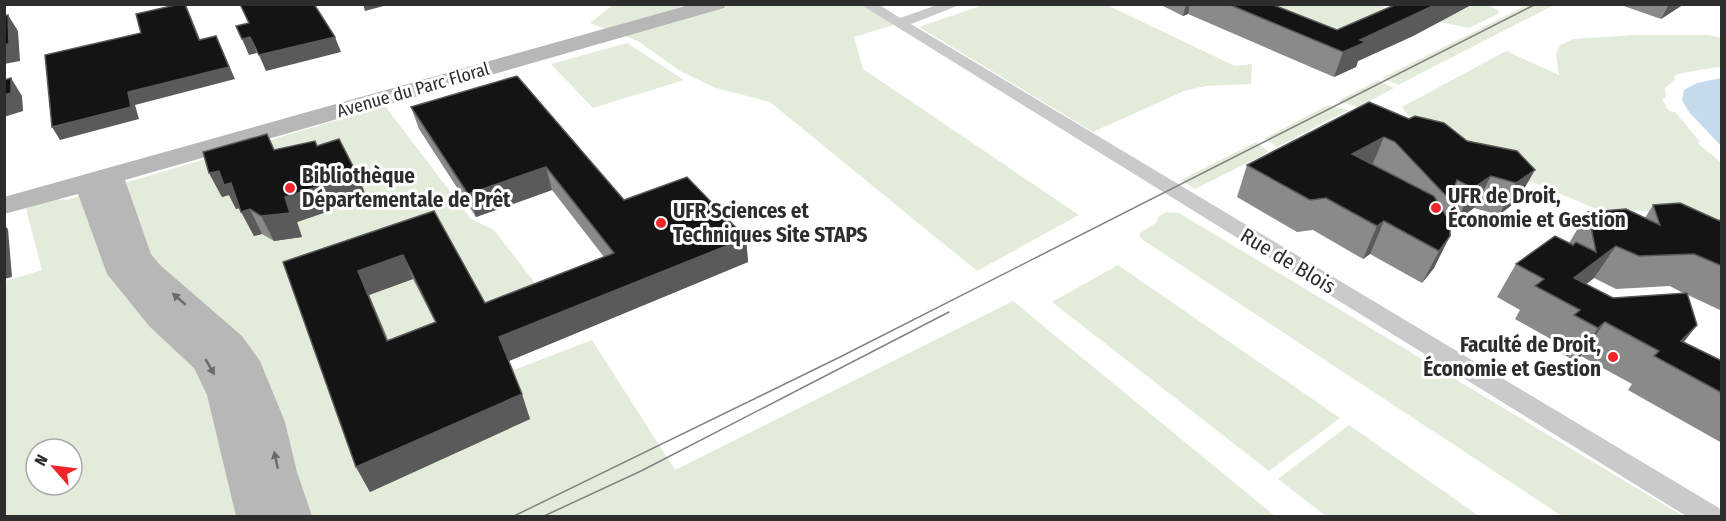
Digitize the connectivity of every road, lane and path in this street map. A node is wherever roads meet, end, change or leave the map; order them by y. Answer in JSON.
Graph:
{"nodes":[{"id":1,"x":717,"y":4,"type":"edge"},
{"id":2,"x":867,"y":4,"type":"edge"},
{"id":3,"x":955,"y":4,"type":"edge"},
{"id":4,"x":900,"y":23,"type":"junction"},
{"id":5,"x":99,"y":180,"type":"junction"},
{"id":6,"x":4,"y":206,"type":"edge"},
{"id":7,"x":256,"y":516,"type":"edge"},
{"id":8,"x":292,"y":516,"type":"edge"},
{"id":9,"x":1709,"y":516,"type":"edge"}],
"edges":[{"from":1,"to":5,"type":"street","name":"Avenue du Parc Floral"},
{"from":2,"to":4,"type":"street","name":"Rue de Blois"},
{"from":3,"to":4,"type":"street"},
{"from":4,"to":9,"type":"street","name":"Rue de Blois"},
{"from":5,"to":6,"type":"street","name":"Avenue du Parc Floral"},
{"from":5,"to":7,"type":"street","one_way":true},
{"from":8,"to":5,"type":"street","one_way":true}]}
